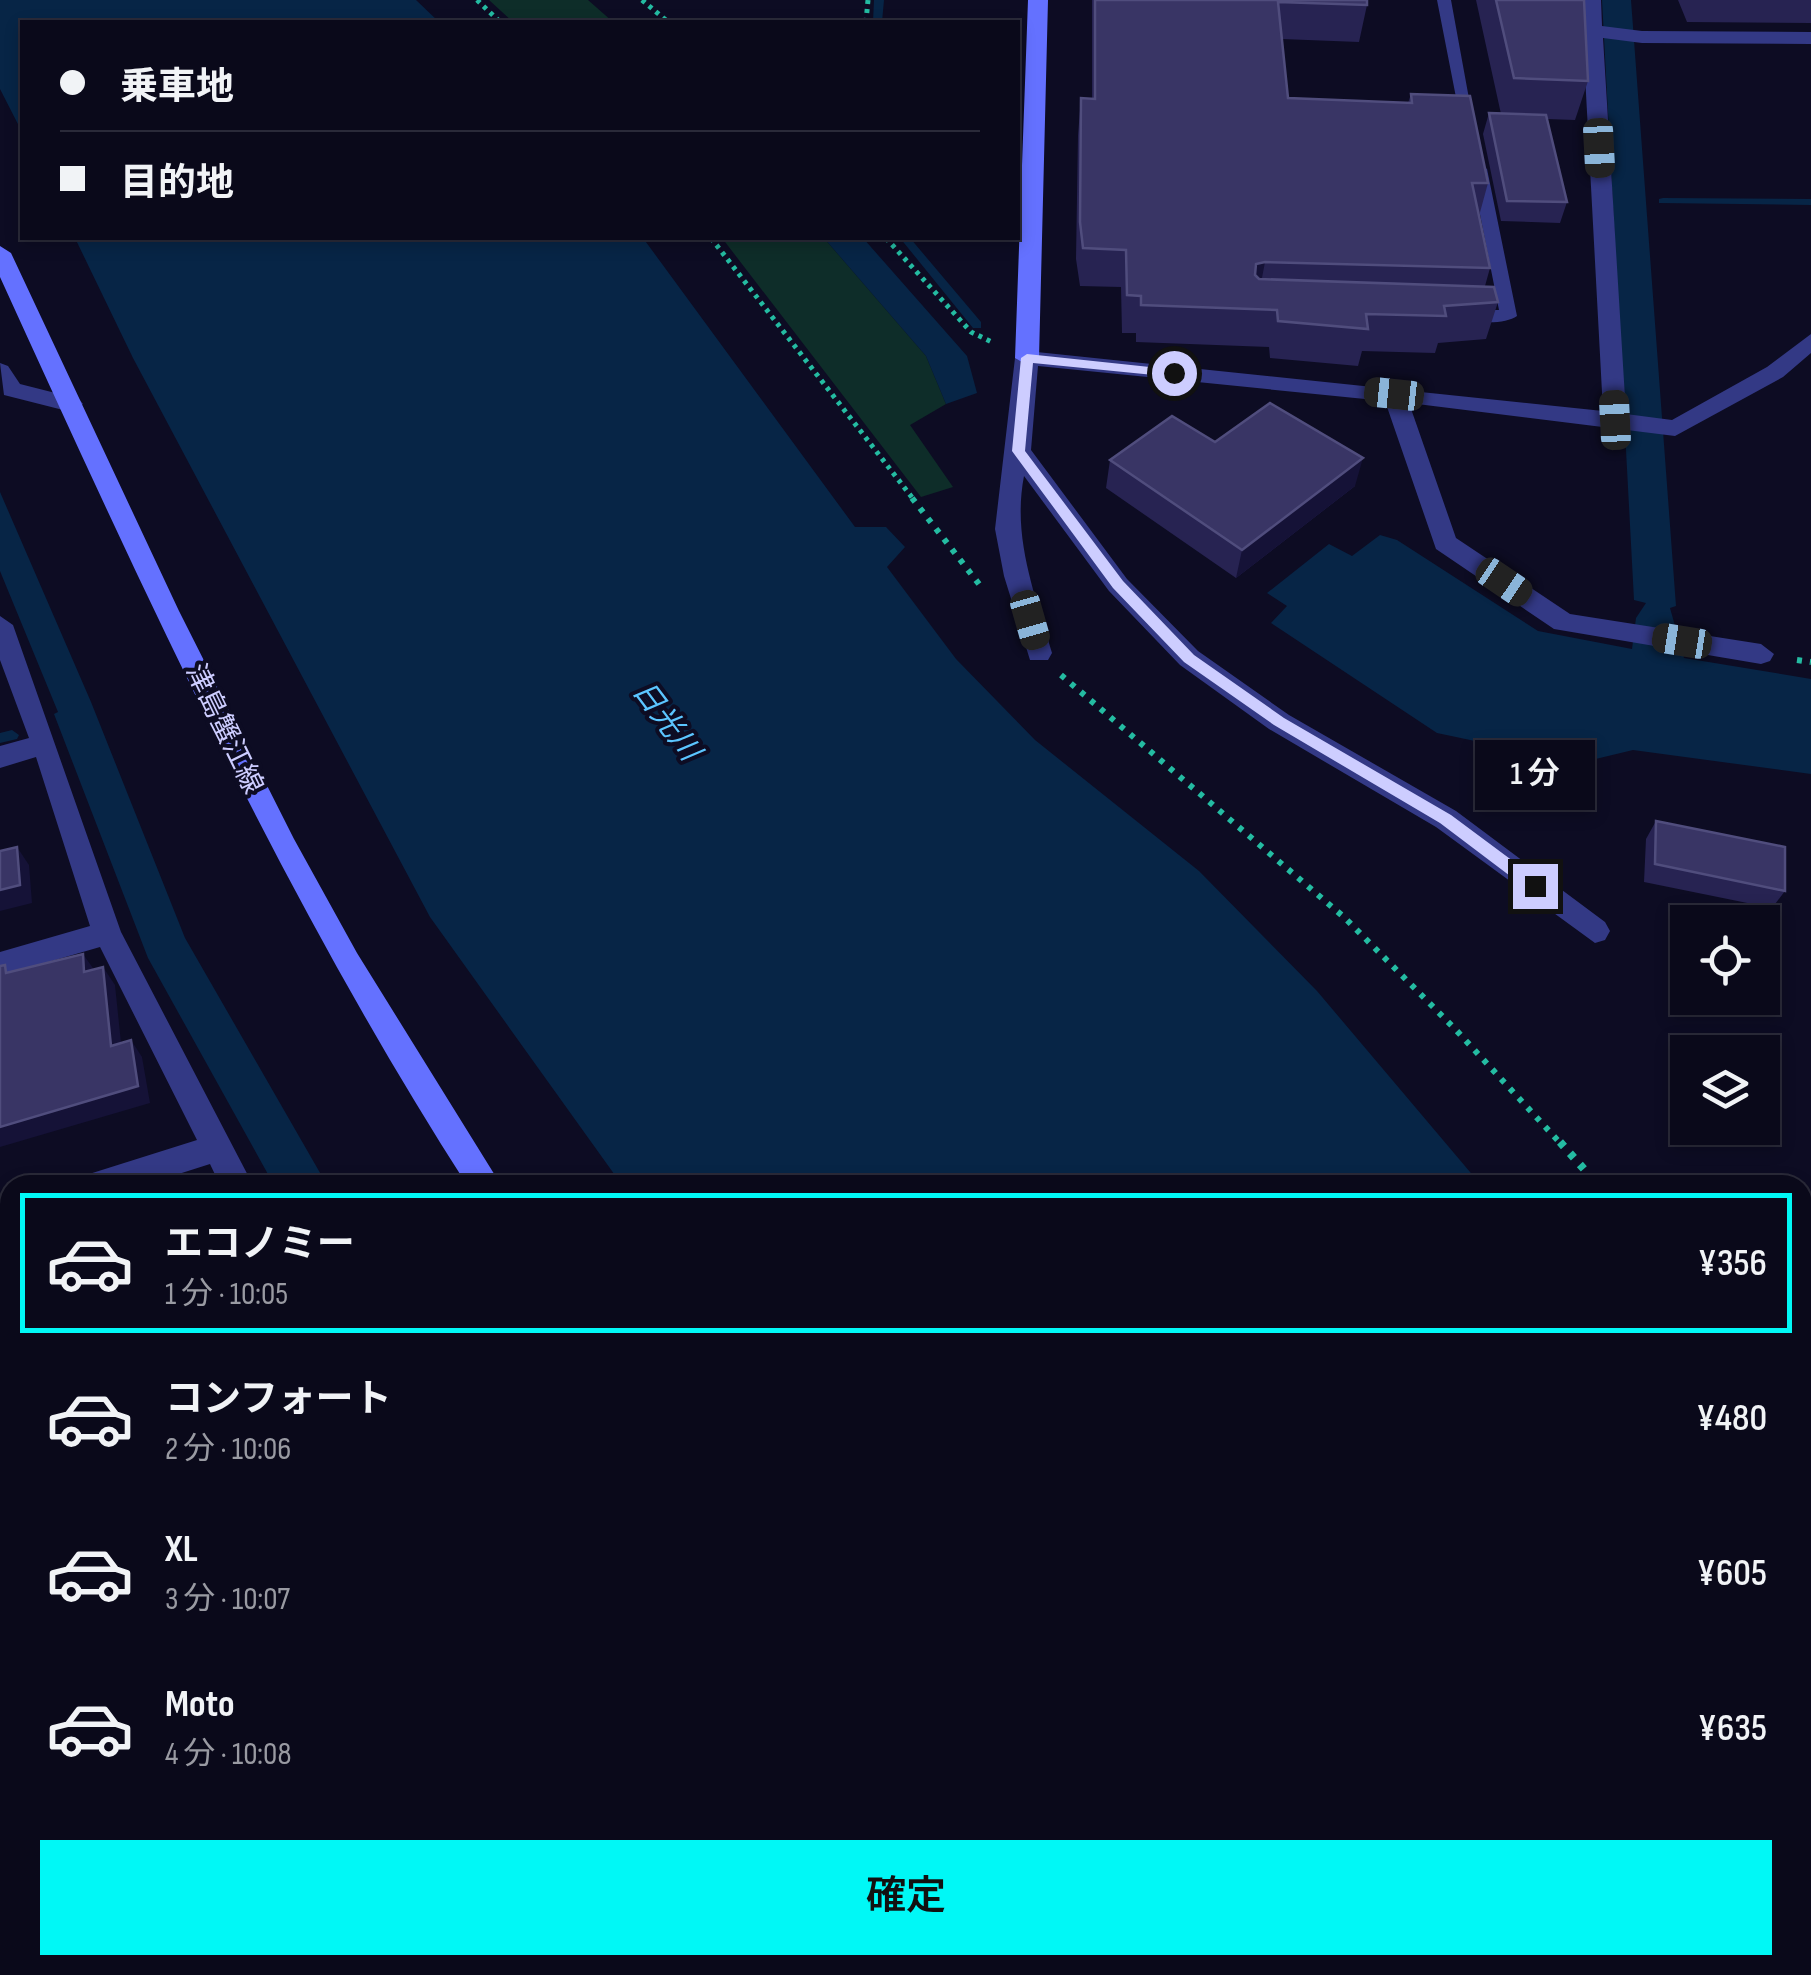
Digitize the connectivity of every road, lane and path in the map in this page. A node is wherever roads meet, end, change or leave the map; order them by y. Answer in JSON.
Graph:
{"nodes":[{"id":1,"x":477,"y":0,"type":"edge"},
{"id":2,"x":642,"y":0,"type":"edge"},
{"id":3,"x":1038,"y":0,"type":"edge"},
{"id":4,"x":1444,"y":0,"type":"edge"},
{"id":5,"x":1590,"y":0,"type":"edge"},
{"id":6,"x":498,"y":20,"type":"edge"},
{"id":7,"x":666,"y":20,"type":"edge"},
{"id":8,"x":1596,"y":31,"type":"junction"},
{"id":9,"x":1811,"y":38,"type":"edge"},
{"id":10,"x":712,"y":240,"type":"edge"},
{"id":11,"x":888,"y":240,"type":"edge"},
{"id":12,"x":0,"y":253,"type":"edge"},
{"id":13,"x":1451,"y":314,"type":"edge"},
{"id":14,"x":1811,"y":341,"type":"edge"},
{"id":15,"x":1027,"y":358,"type":"junction"},
{"id":16,"x":0,"y":371,"type":"edge"},
{"id":17,"x":1394,"y":394,"type":"junction"},
{"id":18,"x":70,"y":404,"type":"junction"},
{"id":19,"x":1619,"y":420,"type":"junction"},
{"id":20,"x":1018,"y":451,"type":"junction"},
{"id":21,"x":984,"y":590,"type":"dead end"},
{"id":22,"x":0,"y":625,"type":"edge"},
{"id":23,"x":1039,"y":652,"type":"joint"},
{"id":24,"x":1761,"y":654,"type":"dead end"},
{"id":25,"x":45,"y":744,"type":"junction"},
{"id":26,"x":0,"y":757,"type":"edge"},
{"id":27,"x":1595,"y":931,"type":"dead end"},
{"id":28,"x":107,"y":933,"type":"junction"},
{"id":29,"x":0,"y":964,"type":"edge"},
{"id":30,"x":217,"y":1148,"type":"junction"},
{"id":31,"x":129,"y":1175,"type":"edge"},
{"id":32,"x":232,"y":1175,"type":"edge"},
{"id":33,"x":478,"y":1175,"type":"edge"},
{"id":34,"x":1589,"y":1175,"type":"edge"}],
"edges":[{"from":1,"to":6,"type":"path"},
{"from":2,"to":7,"type":"path"},
{"from":3,"to":15,"type":"main road"},
{"from":4,"to":13,"type":"lane"},
{"from":5,"to":8,"type":"street"},
{"from":8,"to":9,"type":"street"},
{"from":8,"to":19,"type":"street"},
{"from":10,"to":21,"type":"path"},
{"from":11,"to":15,"type":"path"},
{"from":12,"to":18,"type":"main road","name":"津島蟹江線"},
{"from":14,"to":19,"type":"street"},
{"from":15,"to":17,"type":"street"},
{"from":15,"to":20,"type":"street"},
{"from":16,"to":18,"type":"street"},
{"from":17,"to":19,"type":"street"},
{"from":17,"to":24,"type":"street"},
{"from":18,"to":33,"type":"main road","name":"津島蟹江線"},
{"from":20,"to":23,"type":"street"},
{"from":20,"to":27,"type":"street"},
{"from":22,"to":25,"type":"street"},
{"from":23,"to":34,"type":"path"},
{"from":25,"to":26,"type":"street"},
{"from":25,"to":28,"type":"street"},
{"from":28,"to":29,"type":"street"},
{"from":28,"to":30,"type":"street"},
{"from":30,"to":31,"type":"street"},
{"from":30,"to":32,"type":"street"}]}
